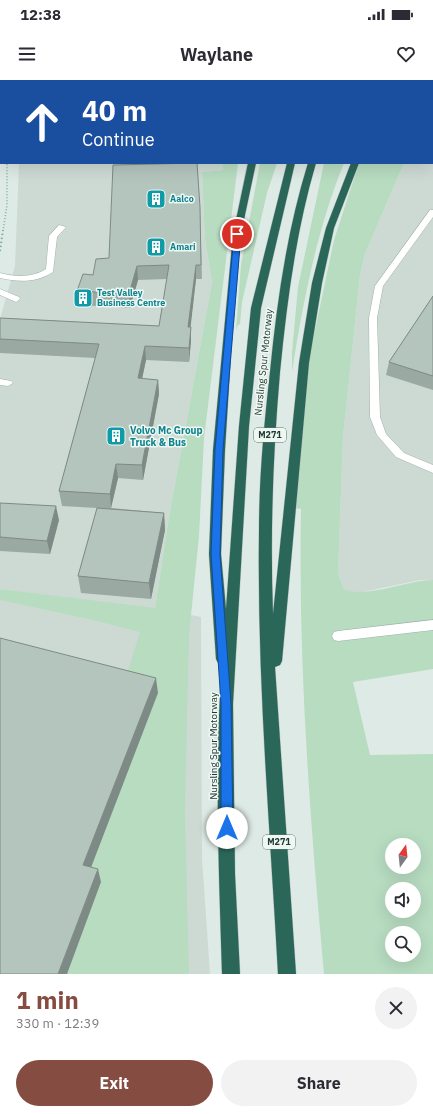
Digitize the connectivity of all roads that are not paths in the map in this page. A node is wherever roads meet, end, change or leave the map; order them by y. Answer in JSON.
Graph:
{"nodes":[{"id":1,"x":252,"y":164,"type":"edge"},
{"id":2,"x":291,"y":164,"type":"edge"},
{"id":3,"x":312,"y":164,"type":"edge"},
{"id":4,"x":355,"y":164,"type":"edge"},
{"id":5,"x":433,"y":212,"type":"edge"},
{"id":6,"x":62,"y":227,"type":"dead end"},
{"id":7,"x":0,"y":275,"type":"edge"},
{"id":8,"x":0,"y":292,"type":"edge"},
{"id":9,"x":16,"y":299,"type":"dead end"},
{"id":10,"x":433,"y":469,"type":"edge"},
{"id":11,"x":433,"y":625,"type":"edge"},
{"id":12,"x":338,"y":636,"type":"dead end"},
{"id":13,"x":226,"y":704,"type":"junction"},
{"id":14,"x":271,"y":710,"type":"junction"},
{"id":15,"x":231,"y":974,"type":"edge"},
{"id":16,"x":287,"y":974,"type":"edge"}],
"edges":[{"from":1,"to":13,"type":"highway","number":"M271"},
{"from":2,"to":13,"type":"highway","name":"Nursling Spur Motorway","number":"M271"},
{"from":3,"to":14,"type":"highway","name":"Nursling Spur Motorway","number":"M271"},
{"from":4,"to":14,"type":"highway","number":"M271"},
{"from":5,"to":10,"type":"lane"},
{"from":6,"to":7,"type":"lane"},
{"from":8,"to":9,"type":"lane"},
{"from":11,"to":12,"type":"lane"},
{"from":13,"to":15,"type":"highway","name":"Nursling Spur Motorway","number":"M271"},
{"from":14,"to":16,"type":"highway","name":"Nursling Spur Motorway","number":"M271"}]}
